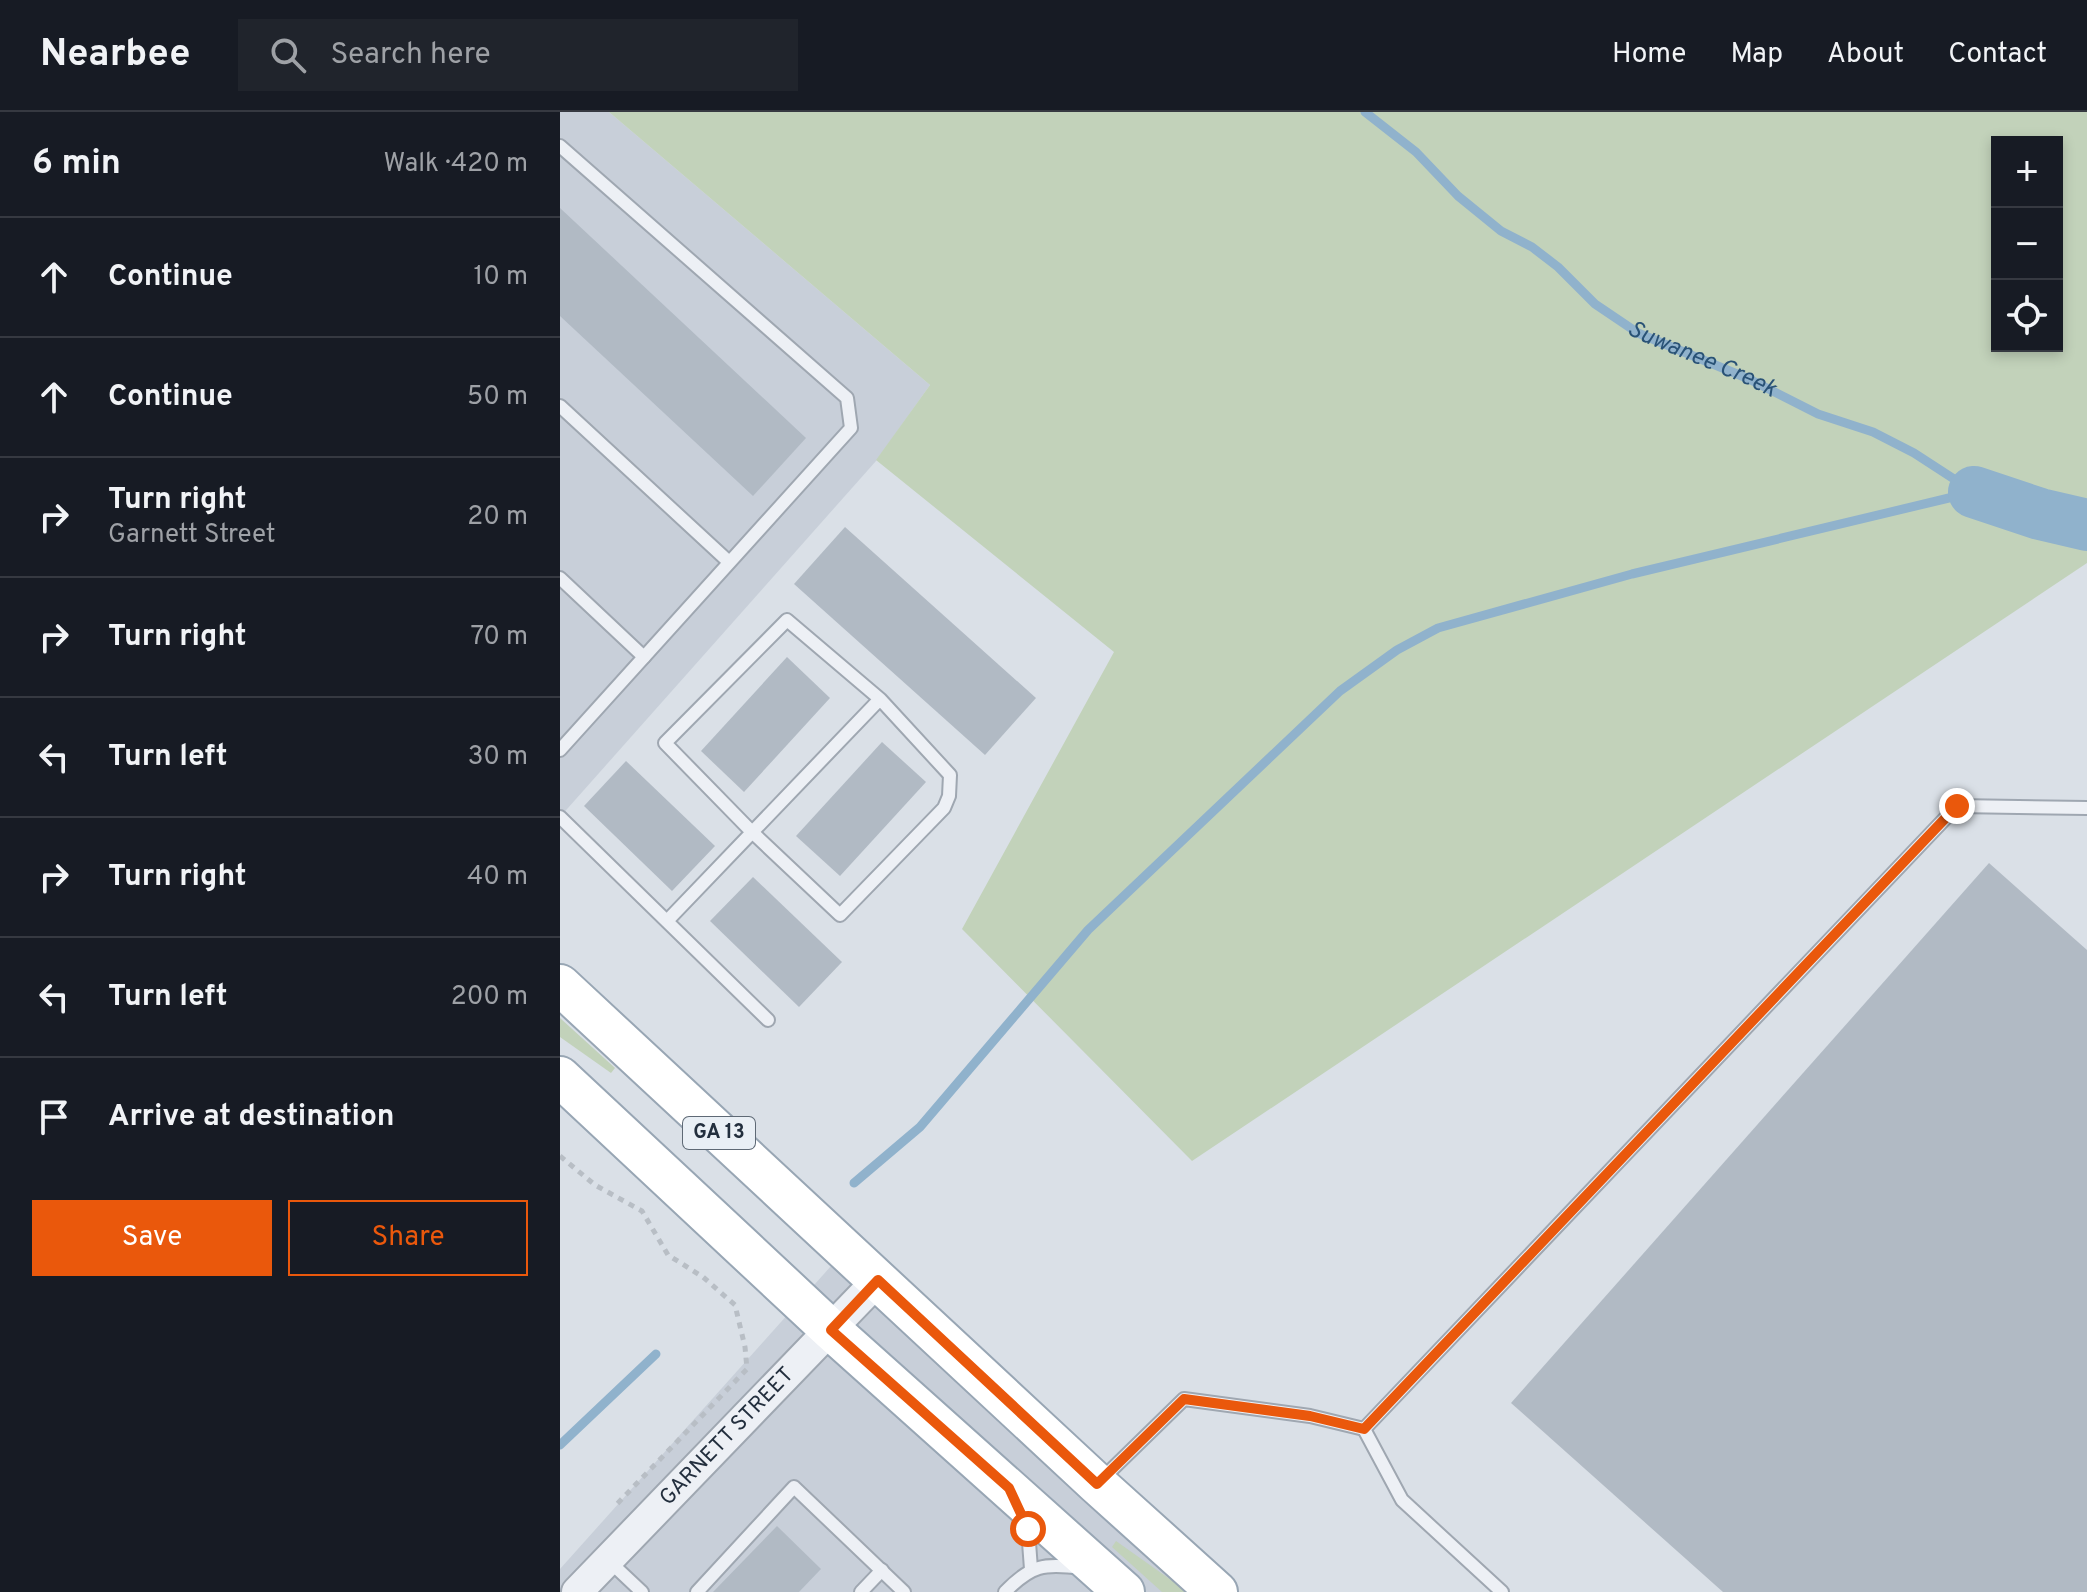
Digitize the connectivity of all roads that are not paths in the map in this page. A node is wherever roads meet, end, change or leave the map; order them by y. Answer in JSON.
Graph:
{"nodes":[{"id":1,"x":560,"y":146,"type":"edge"},
{"id":2,"x":560,"y":406,"type":"edge"},
{"id":3,"x":729,"y":562,"type":"junction"},
{"id":4,"x":560,"y":578,"type":"edge"},
{"id":5,"x":644,"y":657,"type":"junction"},
{"id":6,"x":880,"y":699,"type":"junction"},
{"id":7,"x":560,"y":750,"type":"edge"},
{"id":8,"x":2087,"y":808,"type":"edge"},
{"id":9,"x":560,"y":817,"type":"edge"},
{"id":10,"x":752,"y":832,"type":"junction"},
{"id":11,"x":667,"y":921,"type":"junction"},
{"id":12,"x":560,"y":985,"type":"edge"},
{"id":13,"x":768,"y":1020,"type":"dead end"},
{"id":14,"x":560,"y":1077,"type":"edge"},
{"id":15,"x":560,"y":1096,"type":"edge"},
{"id":16,"x":599,"y":1113,"type":"junction"},
{"id":17,"x":878,"y":1280,"type":"junction"},
{"id":18,"x":831,"y":1330,"type":"junction"},
{"id":19,"x":1364,"y":1429,"type":"junction"},
{"id":20,"x":1097,"y":1484,"type":"junction"},
{"id":21,"x":1009,"y":1488,"type":"junction"},
{"id":22,"x":608,"y":1560,"type":"junction"},
{"id":23,"x":1031,"y":1569,"type":"junction"},
{"id":24,"x":882,"y":1570,"type":"junction"},
{"id":25,"x":1112,"y":1581,"type":"edge"},
{"id":26,"x":577,"y":1592,"type":"edge"},
{"id":27,"x":642,"y":1592,"type":"edge"},
{"id":28,"x":697,"y":1592,"type":"edge"},
{"id":29,"x":861,"y":1592,"type":"edge"},
{"id":30,"x":904,"y":1592,"type":"edge"},
{"id":31,"x":1005,"y":1592,"type":"edge"},
{"id":32,"x":1217,"y":1592,"type":"edge"},
{"id":33,"x":1502,"y":1592,"type":"edge"}],
"edges":[{"from":1,"to":3,"type":"lane"},
{"from":2,"to":3,"type":"lane"},
{"from":3,"to":5,"type":"lane"},
{"from":4,"to":5,"type":"lane"},
{"from":5,"to":7,"type":"lane"},
{"from":6,"to":10,"type":"lane"},
{"from":6,"to":10,"type":"lane"},
{"from":6,"to":10,"type":"lane"},
{"from":8,"to":19,"type":"lane"},
{"from":9,"to":11,"type":"lane"},
{"from":10,"to":11,"type":"lane"},
{"from":11,"to":13,"type":"lane"},
{"from":12,"to":17,"type":"main road","number":"GA 13"},
{"from":14,"to":16,"type":"main road","number":"GA 13"},
{"from":15,"to":16,"type":"lane"},
{"from":16,"to":18,"type":"main road","number":"GA 13"},
{"from":17,"to":18,"type":"street","name":"GARNETT STREET"},
{"from":17,"to":20,"type":"main road","number":"GA 13"},
{"from":18,"to":21,"type":"main road","number":"GA 13"},
{"from":18,"to":22,"type":"street","name":"GARNETT STREET"},
{"from":19,"to":20,"type":"lane"},
{"from":19,"to":33,"type":"lane"},
{"from":20,"to":32,"type":"main road","number":"GA 13"},
{"from":21,"to":23,"type":"lane"},
{"from":21,"to":25,"type":"main road","number":"GA 13"},
{"from":22,"to":26,"type":"street","name":"GARNETT STREET"},
{"from":22,"to":27,"type":"lane"},
{"from":23,"to":25,"type":"lane"},
{"from":23,"to":31,"type":"lane"},
{"from":24,"to":28,"type":"lane"},
{"from":24,"to":29,"type":"lane"},
{"from":24,"to":30,"type":"lane"}]}
